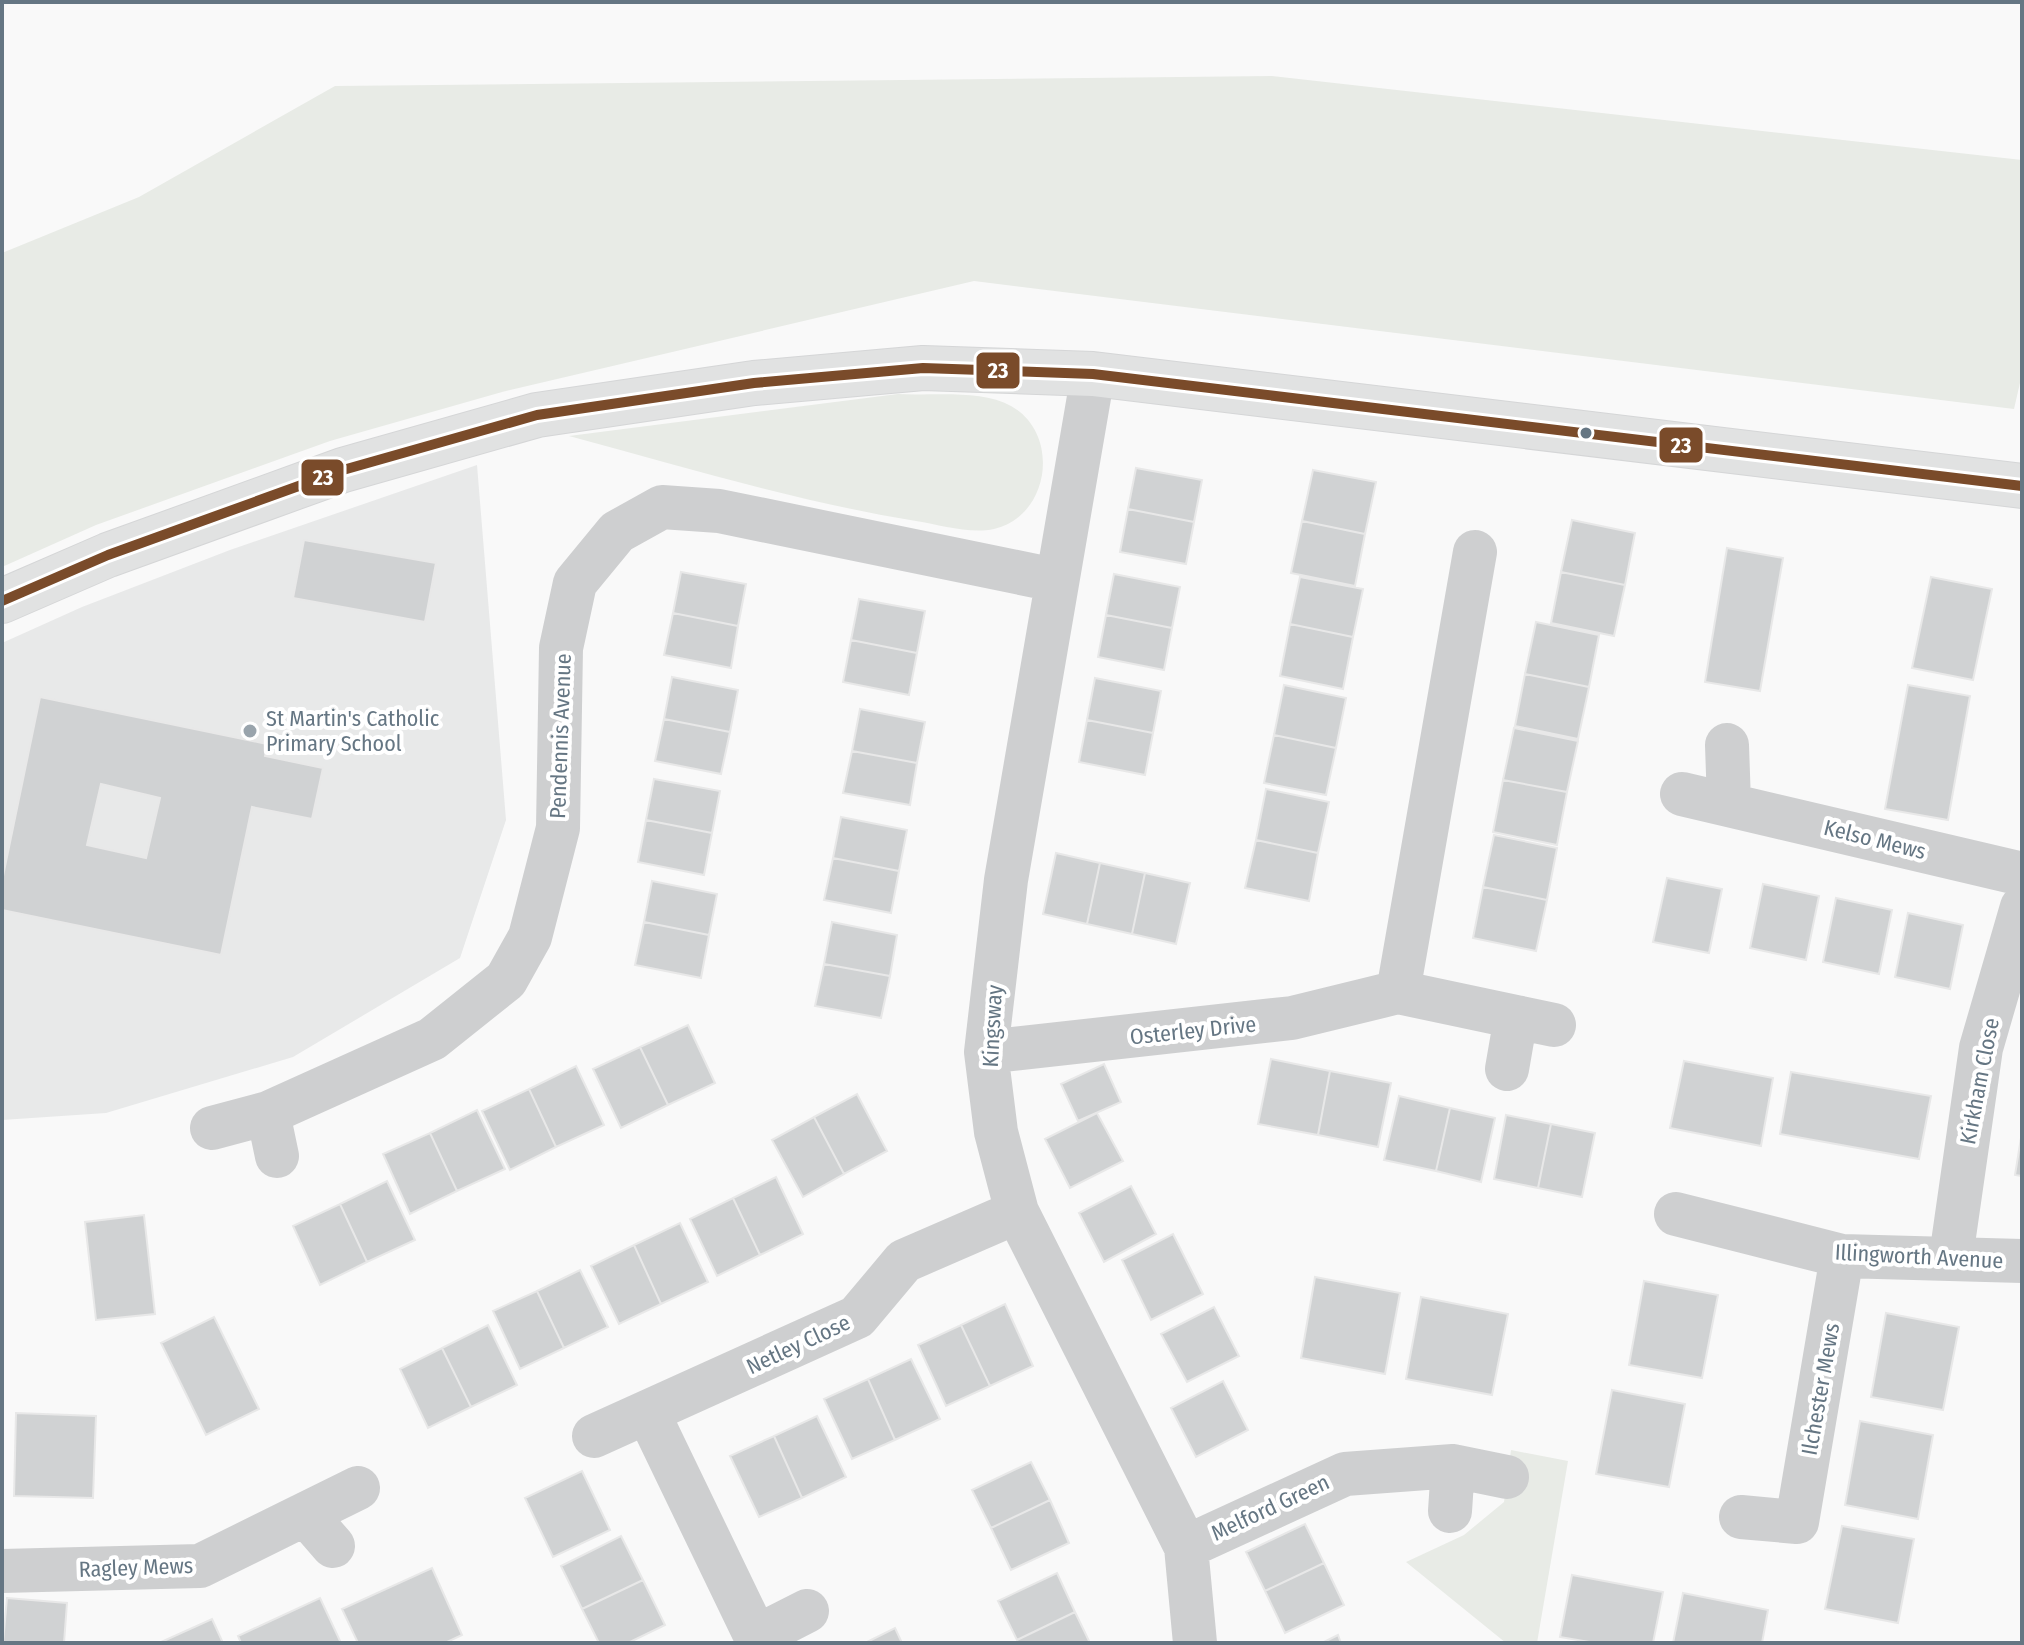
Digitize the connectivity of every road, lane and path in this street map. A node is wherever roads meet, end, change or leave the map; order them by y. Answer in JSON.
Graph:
{"nodes":[{"id":1,"x":1093,"y":374,"type":"junction"},
{"id":2,"x":2022,"y":486,"type":"edge"},
{"id":3,"x":1475,"y":552,"type":"dead end"},
{"id":4,"x":1055,"y":580,"type":"junction"},
{"id":5,"x":2,"y":601,"type":"edge"},
{"id":6,"x":1727,"y":745,"type":"dead end"},
{"id":7,"x":1682,"y":794,"type":"dead end"},
{"id":8,"x":1729,"y":803,"type":"junction"},
{"id":9,"x":2022,"y":874,"type":"edge"},
{"id":10,"x":2022,"y":907,"type":"edge"},
{"id":11,"x":1398,"y":992,"type":"junction"},
{"id":12,"x":986,"y":1052,"type":"junction"},
{"id":13,"x":1507,"y":1069,"type":"dead end"},
{"id":14,"x":268,"y":1113,"type":"junction"},
{"id":15,"x":212,"y":1128,"type":"dead end"},
{"id":16,"x":277,"y":1156,"type":"dead end"},
{"id":17,"x":1017,"y":1212,"type":"junction"},
{"id":18,"x":1676,"y":1214,"type":"dead end"},
{"id":19,"x":1842,"y":1256,"type":"junction"},
{"id":20,"x":1951,"y":1257,"type":"junction"},
{"id":21,"x":2022,"y":1261,"type":"edge"},
{"id":22,"x":648,"y":1413,"type":"junction"},
{"id":23,"x":594,"y":1436,"type":"dead end"},
{"id":24,"x":1453,"y":1466,"type":"junction"},
{"id":25,"x":1507,"y":1477,"type":"dead end"},
{"id":26,"x":358,"y":1488,"type":"dead end"},
{"id":27,"x":1450,"y":1511,"type":"dead end"},
{"id":28,"x":1741,"y":1517,"type":"dead end"},
{"id":29,"x":1186,"y":1547,"type":"junction"},
{"id":30,"x":2,"y":1571,"type":"edge"},
{"id":31,"x":807,"y":1611,"type":"dead end"},
{"id":32,"x":750,"y":1640,"type":"edge"},
{"id":33,"x":1195,"y":1643,"type":"edge"}],
"edges":[{"from":1,"to":2,"type":"street"},
{"from":1,"to":4,"type":"street","name":"Kingsway"},
{"from":1,"to":5,"type":"street"},
{"from":3,"to":11,"type":"street"},
{"from":4,"to":12,"type":"street","name":"Kingsway"},
{"from":4,"to":14,"type":"street","name":"Pendennis Avenue"},
{"from":6,"to":8,"type":"street"},
{"from":7,"to":8,"type":"street","name":"Kelso Mews"},
{"from":8,"to":9,"type":"street","name":"Kelso Mews"},
{"from":10,"to":20,"type":"street","name":"Kirkham Close"},
{"from":11,"to":12,"type":"street","name":"Osterley Drive"},
{"from":11,"to":13,"type":"street","name":"Osterley Drive"},
{"from":12,"to":17,"type":"street","name":"Kingsway"},
{"from":14,"to":15,"type":"street","name":"Pendennis Avenue"},
{"from":14,"to":16,"type":"street"},
{"from":17,"to":22,"type":"street","name":"Netley Close"},
{"from":17,"to":29,"type":"street","name":"Kingsway"},
{"from":18,"to":19,"type":"street","name":"Illingworth Avenue"},
{"from":19,"to":20,"type":"street","name":"Illingworth Avenue"},
{"from":19,"to":28,"type":"street","name":"Ilchester Mews"},
{"from":20,"to":21,"type":"street","name":"Illingworth Avenue"},
{"from":22,"to":23,"type":"street","name":"Netley Close"},
{"from":22,"to":32,"type":"street"},
{"from":24,"to":25,"type":"street","name":"Melford Green"},
{"from":24,"to":27,"type":"street"},
{"from":24,"to":29,"type":"street","name":"Melford Green"},
{"from":26,"to":30,"type":"street","name":"Ragley Mews"},
{"from":29,"to":33,"type":"street","name":"Kingsway"},
{"from":31,"to":32,"type":"street"}]}
